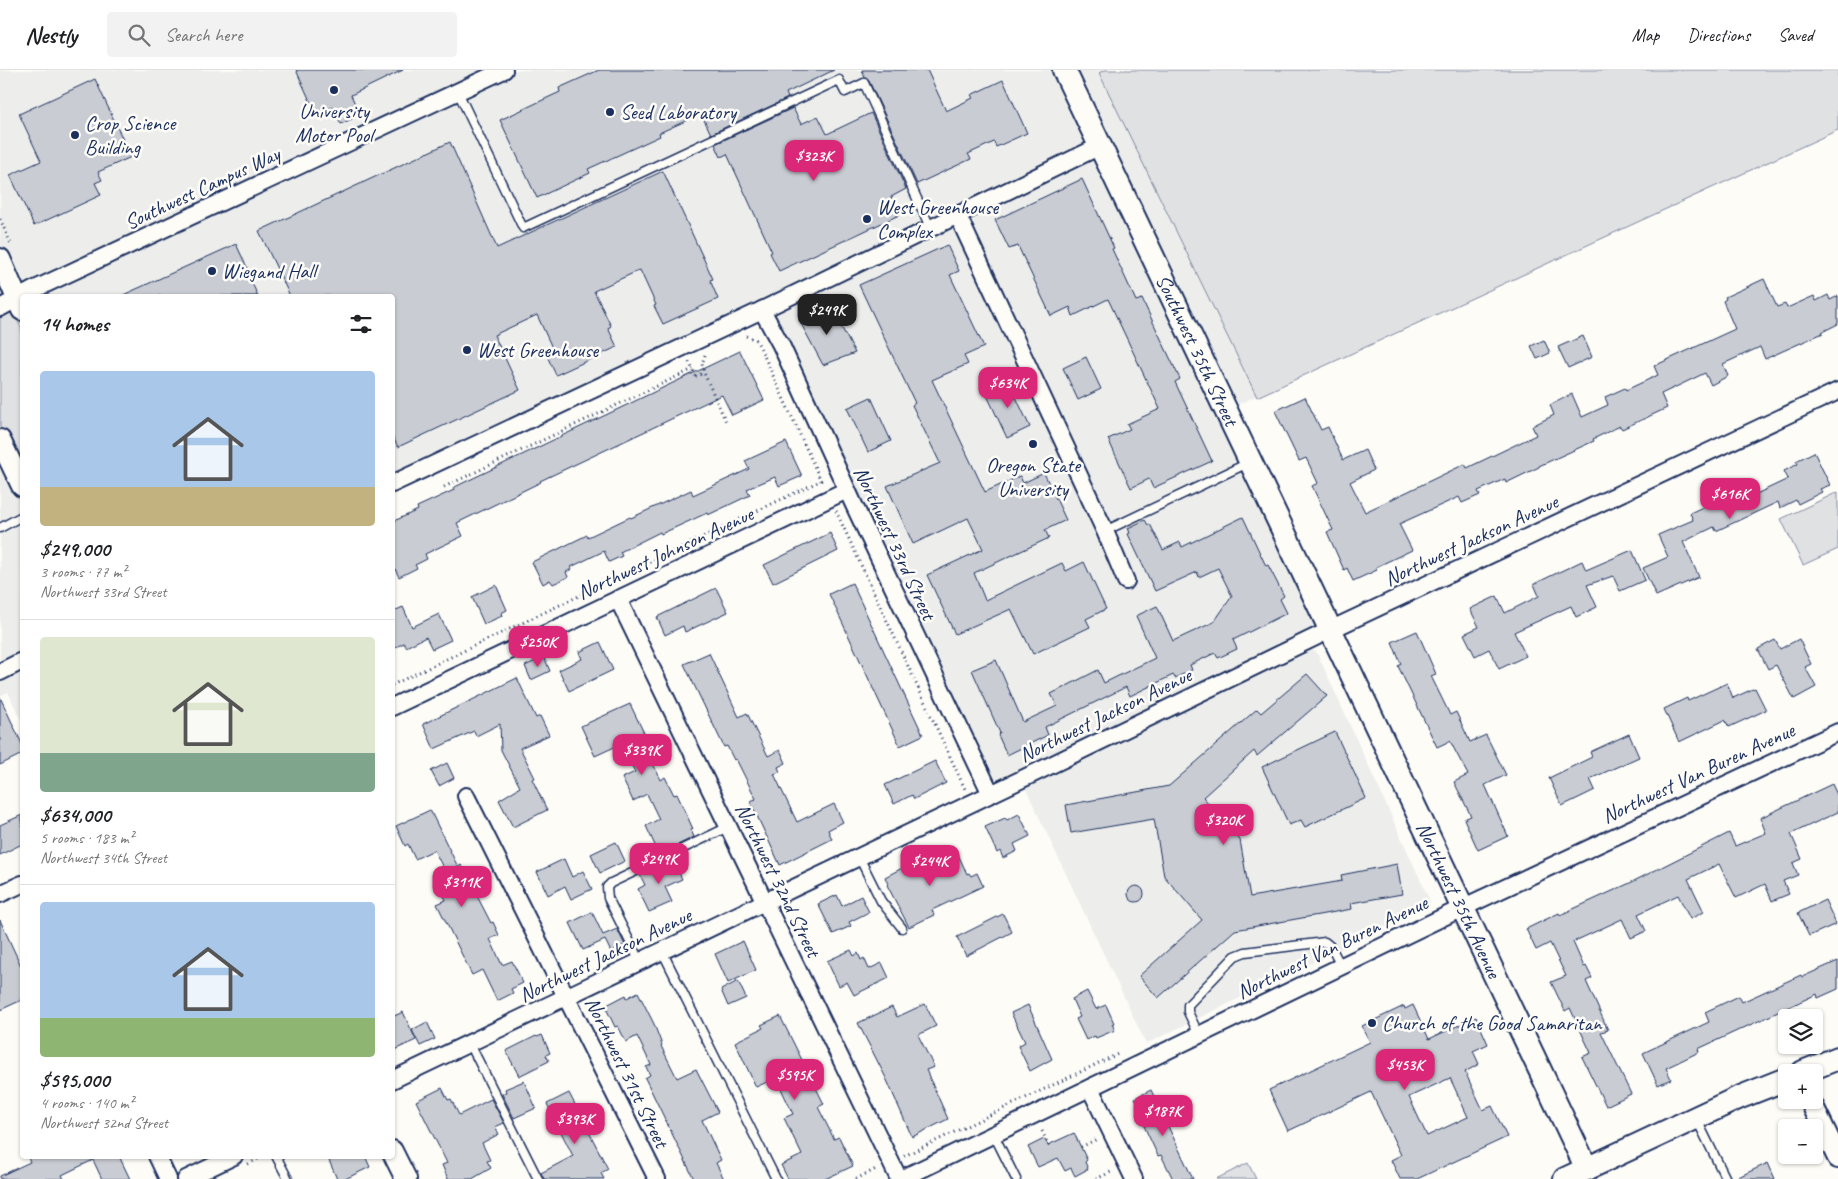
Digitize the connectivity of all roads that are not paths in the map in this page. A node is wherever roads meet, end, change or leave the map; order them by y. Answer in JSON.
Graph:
{"nodes":[{"id":1,"x":504,"y":70,"type":"edge"},
{"id":2,"x":1064,"y":70,"type":"edge"},
{"id":3,"x":458,"y":92,"type":"junction"},
{"id":4,"x":1100,"y":146,"type":"junction"},
{"id":5,"x":957,"y":214,"type":"junction"},
{"id":6,"x":930,"y":227,"type":"junction"},
{"id":7,"x":0,"y":259,"type":"edge"},
{"id":8,"x":41,"y":294,"type":"edge"},
{"id":9,"x":20,"y":304,"type":"edge"},
{"id":10,"x":0,"y":308,"type":"edge"},
{"id":11,"x":762,"y":310,"type":"junction"},
{"id":12,"x":1838,"y":391,"type":"edge"},
{"id":13,"x":0,"y":440,"type":"edge"},
{"id":14,"x":1250,"y":462,"type":"junction"},
{"id":15,"x":20,"y":482,"type":"edge"},
{"id":16,"x":395,"y":483,"type":"edge"},
{"id":17,"x":847,"y":490,"type":"junction"},
{"id":18,"x":20,"y":517,"type":"edge"},
{"id":19,"x":0,"y":528,"type":"edge"},
{"id":20,"x":1105,"y":531,"type":"junction"},
{"id":21,"x":1126,"y":581,"type":"dead end"},
{"id":22,"x":618,"y":599,"type":"junction"},
{"id":23,"x":1330,"y":630,"type":"junction"},
{"id":24,"x":20,"y":662,"type":"edge"},
{"id":25,"x":0,"y":672,"type":"edge"},
{"id":26,"x":395,"y":706,"type":"edge"},
{"id":27,"x":1838,"y":732,"type":"edge"},
{"id":28,"x":991,"y":794,"type":"junction"},
{"id":29,"x":466,"y":796,"type":"dead end"},
{"id":30,"x":728,"y":827,"type":"junction"},
{"id":31,"x":859,"y":857,"type":"junction"},
{"id":32,"x":20,"y":886,"type":"edge"},
{"id":33,"x":0,"y":894,"type":"edge"},
{"id":34,"x":765,"y":902,"type":"junction"},
{"id":35,"x":1462,"y":908,"type":"junction"},
{"id":36,"x":902,"y":928,"type":"dead end"},
{"id":37,"x":662,"y":951,"type":"junction"},
{"id":38,"x":640,"y":962,"type":"junction"},
{"id":39,"x":1341,"y":966,"type":"junction"},
{"id":40,"x":567,"y":997,"type":"junction"},
{"id":41,"x":1199,"y":1035,"type":"junction"},
{"id":42,"x":470,"y":1044,"type":"junction"},
{"id":43,"x":1838,"y":1058,"type":"edge"},
{"id":44,"x":1823,"y":1064,"type":"edge"},
{"id":45,"x":395,"y":1079,"type":"edge"},
{"id":46,"x":1778,"y":1082,"type":"edge"},
{"id":47,"x":1090,"y":1088,"type":"junction"},
{"id":48,"x":1814,"y":1109,"type":"edge"},
{"id":49,"x":1696,"y":1118,"type":"junction"},
{"id":50,"x":994,"y":1135,"type":"junction"},
{"id":51,"x":395,"y":1157,"type":"edge"},
{"id":52,"x":1838,"y":1158,"type":"edge"},
{"id":53,"x":158,"y":1159,"type":"edge"},
{"id":54,"x":228,"y":1159,"type":"edge"},
{"id":55,"x":278,"y":1159,"type":"edge"},
{"id":56,"x":1593,"y":1174,"type":"edge"},
{"id":57,"x":168,"y":1179,"type":"edge"},
{"id":58,"x":186,"y":1179,"type":"edge"},
{"id":59,"x":288,"y":1179,"type":"edge"},
{"id":60,"x":406,"y":1179,"type":"edge"},
{"id":61,"x":538,"y":1179,"type":"edge"},
{"id":62,"x":657,"y":1179,"type":"edge"},
{"id":63,"x":776,"y":1179,"type":"edge"},
{"id":64,"x":900,"y":1179,"type":"edge"},
{"id":65,"x":1016,"y":1179,"type":"edge"},
{"id":66,"x":1134,"y":1179,"type":"edge"},
{"id":67,"x":1565,"y":1179,"type":"edge"},
{"id":68,"x":1726,"y":1179,"type":"edge"}],
"edges":[{"from":1,"to":3,"type":"street","name":"Southwest Campus Way"},
{"from":2,"to":4,"type":"main road","name":"Southwest 35th Street"},
{"from":3,"to":6,"type":"lane"},
{"from":3,"to":8,"type":"street","name":"Southwest Campus Way"},
{"from":4,"to":5,"type":"street"},
{"from":4,"to":14,"type":"main road","name":"Southwest 35th Street"},
{"from":5,"to":6,"type":"street"},
{"from":5,"to":20,"type":"street"},
{"from":6,"to":11,"type":"street"},
{"from":7,"to":9,"type":"street"},
{"from":9,"to":10,"type":"street","name":"Southwest Campus Way"},
{"from":11,"to":16,"type":"street"},
{"from":11,"to":17,"type":"street","name":"Northwest 33rd Street"},
{"from":12,"to":23,"type":"street","name":"Northwest Jackson Avenue"},
{"from":13,"to":15,"type":"street"},
{"from":14,"to":20,"type":"lane"},
{"from":14,"to":23,"type":"main road","name":"Southwest 35th Street"},
{"from":17,"to":22,"type":"street","name":"Northwest Johnson Avenue"},
{"from":17,"to":28,"type":"street","name":"Northwest 33rd Street"},
{"from":18,"to":19,"type":"lane"},
{"from":20,"to":21,"type":"street"},
{"from":22,"to":26,"type":"street","name":"Northwest Johnson Avenue"},
{"from":22,"to":30,"type":"street","name":"Northwest 32nd Street"},
{"from":23,"to":28,"type":"street","name":"Northwest Jackson Avenue"},
{"from":23,"to":35,"type":"main road","name":"Northwest 35th Avenue"},
{"from":24,"to":25,"type":"street"},
{"from":27,"to":35,"type":"street","name":"Northwest Van Buren Avenue"},
{"from":28,"to":31,"type":"street","name":"Northwest Jackson Avenue"},
{"from":29,"to":40,"type":"street","name":"Northwest 31st Street"},
{"from":30,"to":34,"type":"street","name":"Northwest 32nd Street"},
{"from":30,"to":38,"type":"lane"},
{"from":31,"to":34,"type":"street","name":"Northwest Jackson Avenue"},
{"from":31,"to":36,"type":"lane"},
{"from":32,"to":33,"type":"street"},
{"from":34,"to":37,"type":"street","name":"Northwest Jackson Avenue"},
{"from":34,"to":64,"type":"street","name":"Northwest 32nd Street"},
{"from":35,"to":39,"type":"street","name":"Northwest Van Buren Avenue"},
{"from":35,"to":56,"type":"main road","name":"Northwest 35th Avenue"},
{"from":37,"to":38,"type":"street","name":"Northwest Jackson Avenue"},
{"from":37,"to":63,"type":"lane"},
{"from":38,"to":40,"type":"street","name":"Northwest Jackson Avenue"},
{"from":39,"to":41,"type":"street","name":"Northwest Van Buren Avenue"},
{"from":39,"to":41,"type":"lane"},
{"from":40,"to":42,"type":"street","name":"Northwest Jackson Avenue"},
{"from":40,"to":62,"type":"street","name":"Northwest 31st Street"},
{"from":41,"to":47,"type":"street","name":"Northwest Van Buren Avenue"},
{"from":42,"to":45,"type":"street","name":"Northwest Jackson Avenue"},
{"from":42,"to":61,"type":"lane"},
{"from":43,"to":44,"type":"main road"},
{"from":46,"to":49,"type":"main road"},
{"from":47,"to":50,"type":"street","name":"Northwest Van Buren Avenue"},
{"from":47,"to":66,"type":"street"},
{"from":48,"to":52,"type":"street"},
{"from":49,"to":56,"type":"main road"},
{"from":49,"to":68,"type":"lane"},
{"from":50,"to":64,"type":"street","name":"Northwest Van Buren Avenue"},
{"from":50,"to":65,"type":"lane"},
{"from":51,"to":60,"type":"street"},
{"from":53,"to":57,"type":"street"},
{"from":54,"to":58,"type":"street"},
{"from":55,"to":59,"type":"lane"},
{"from":56,"to":67,"type":"main road"}]}
